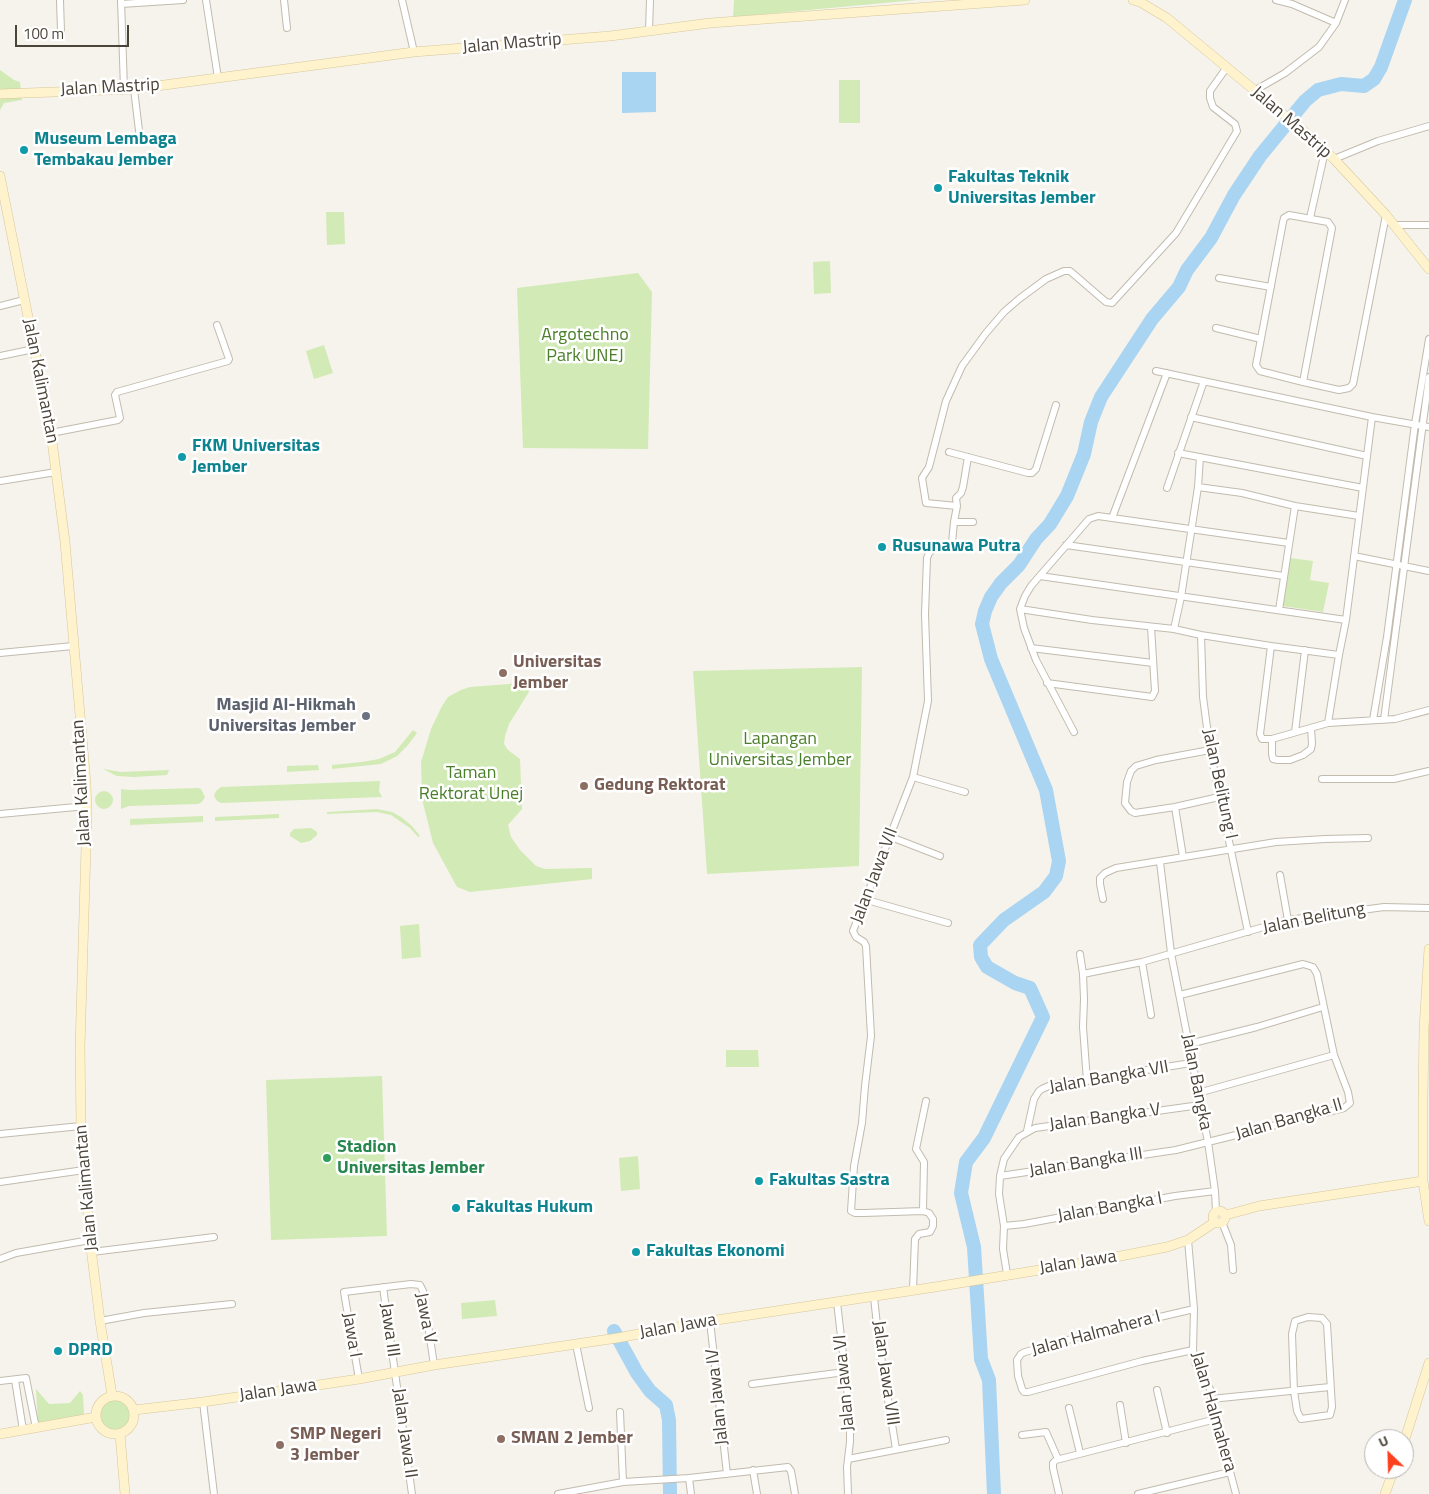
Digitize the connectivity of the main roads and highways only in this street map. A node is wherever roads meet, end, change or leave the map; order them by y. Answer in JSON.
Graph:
{"nodes":[{"id":1,"x":1025,"y":0,"type":"edge"},
{"id":2,"x":1133,"y":0,"type":"edge"},
{"id":3,"x":0,"y":94,"type":"edge"},
{"id":4,"x":0,"y":176,"type":"edge"},
{"id":5,"x":1429,"y":269,"type":"edge"},
{"id":6,"x":1429,"y":949,"type":"edge"},
{"id":7,"x":1423,"y":1182,"type":"junction"},
{"id":8,"x":1216,"y":1211,"type":"road end"},
{"id":9,"x":1221,"y":1220,"type":"junction"},
{"id":10,"x":1429,"y":1221,"type":"edge"},
{"id":11,"x":1429,"y":1363,"type":"edge"},
{"id":12,"x":112,"y":1396,"type":"junction"},
{"id":13,"x":134,"y":1410,"type":"junction"},
{"id":14,"x":96,"y":1417,"type":"junction"},
{"id":15,"x":1408,"y":1429,"type":"edge"},
{"id":16,"x":0,"y":1434,"type":"edge"},
{"id":17,"x":120,"y":1434,"type":"junction"},
{"id":18,"x":1390,"y":1479,"type":"edge"},
{"id":19,"x":125,"y":1494,"type":"edge"},
{"id":20,"x":1385,"y":1494,"type":"edge"}],
"edges":[{"from":1,"to":3,"type":"main road","name":"Jalan Mastrip"},
{"from":2,"to":5,"type":"main road","name":"Jalan Mastrip"},
{"from":4,"to":12,"type":"main road","name":"Jalan Kalimantan"},
{"from":6,"to":7,"type":"main road"},
{"from":7,"to":9,"type":"main road","name":"Jalan Jawa"},
{"from":7,"to":10,"type":"main road"},
{"from":8,"to":9,"type":"main road"},
{"from":9,"to":13,"type":"main road","name":"Jalan Jawa"},
{"from":11,"to":15,"type":"main road"},
{"from":12,"to":13,"type":"main road"},
{"from":12,"to":14,"type":"main road"},
{"from":13,"to":17,"type":"main road"},
{"from":14,"to":16,"type":"main road"},
{"from":14,"to":17,"type":"main road"},
{"from":17,"to":19,"type":"main road"},
{"from":18,"to":20,"type":"main road"}]}
